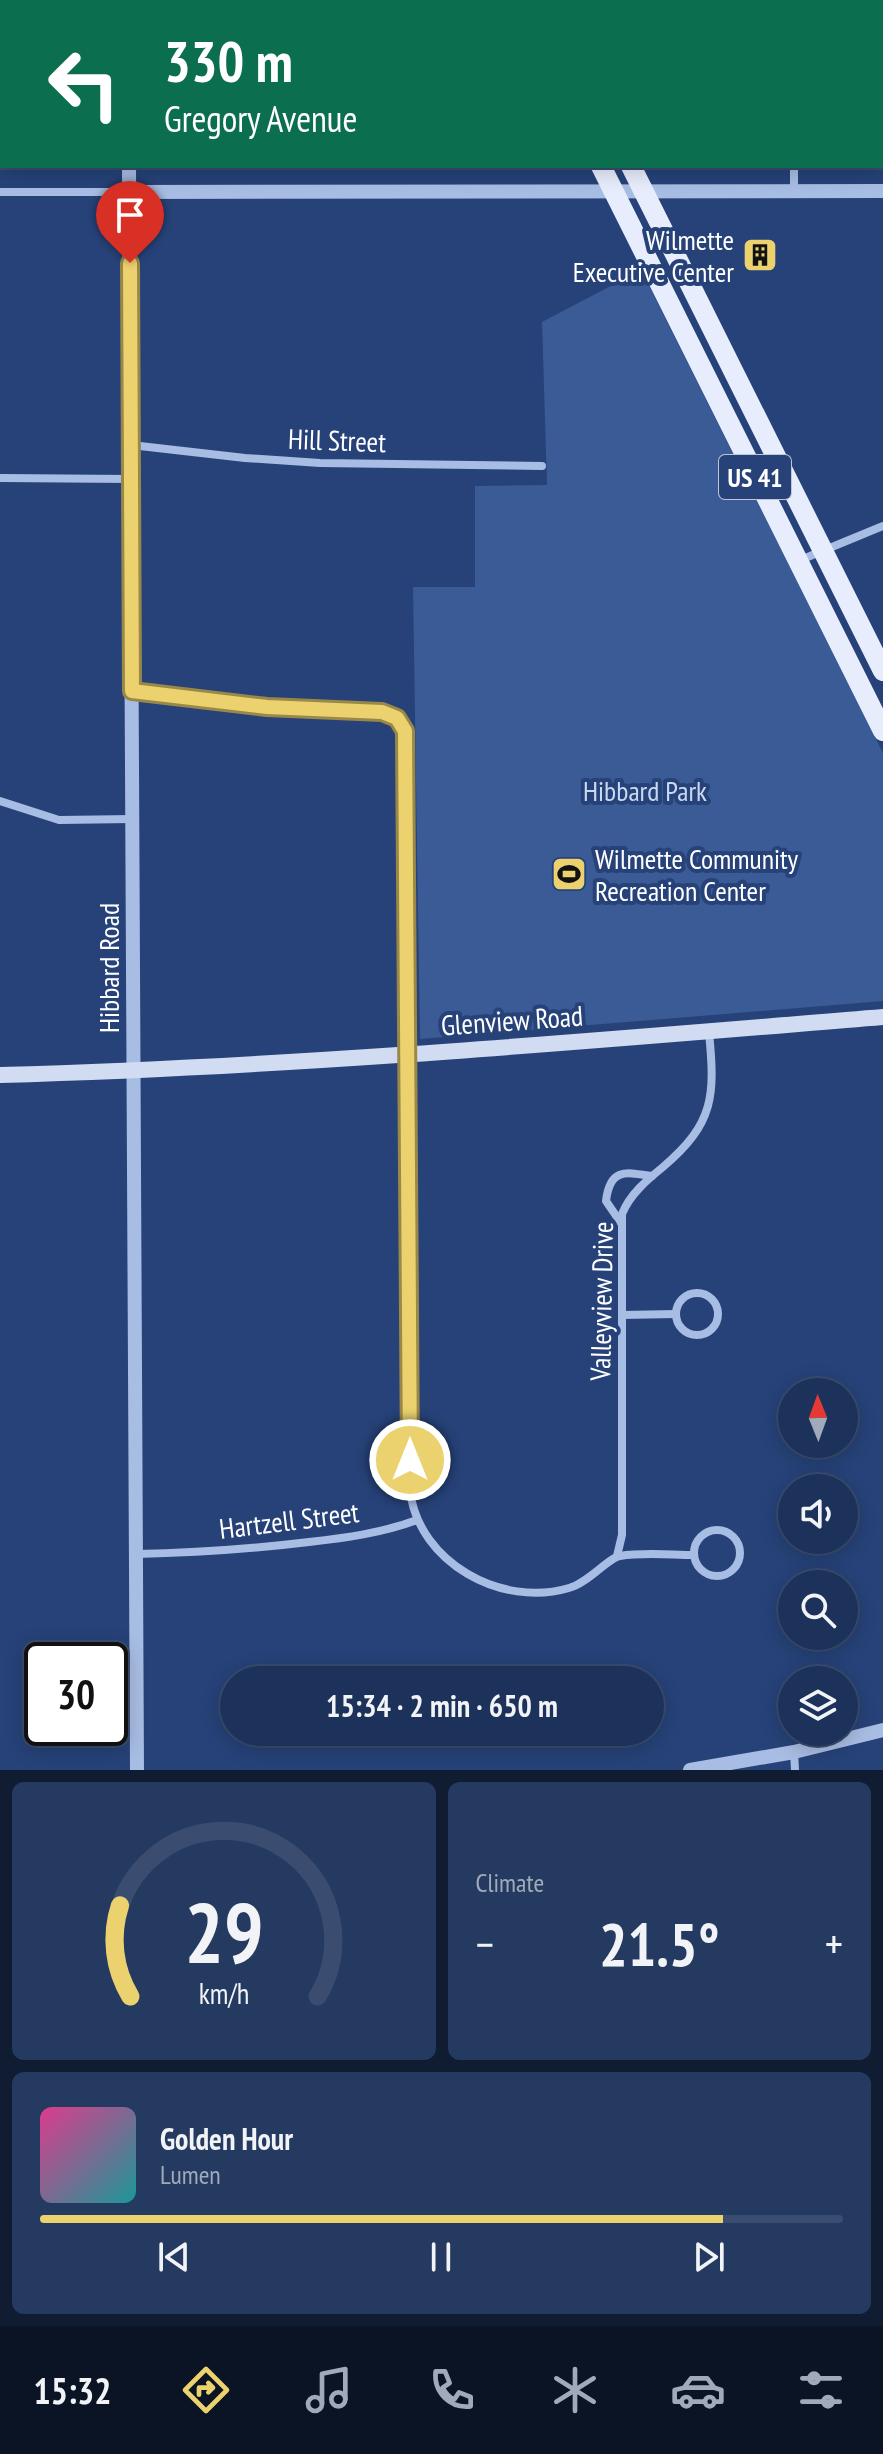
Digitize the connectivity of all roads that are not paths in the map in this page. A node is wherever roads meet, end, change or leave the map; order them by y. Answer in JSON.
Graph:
{"nodes":[{"id":1,"x":129,"y":168,"type":"edge"},
{"id":2,"x":602,"y":168,"type":"edge"},
{"id":3,"x":632,"y":168,"type":"edge"},
{"id":4,"x":794,"y":168,"type":"edge"},
{"id":5,"x":613,"y":191,"type":"junction"},
{"id":6,"x":645,"y":191,"type":"junction"},
{"id":7,"x":794,"y":191,"type":"junction"},
{"id":8,"x":883,"y":191,"type":"edge"},
{"id":9,"x":0,"y":192,"type":"edge"},
{"id":10,"x":130,"y":192,"type":"junction"},
{"id":11,"x":131,"y":445,"type":"junction"},
{"id":12,"x":542,"y":466,"type":"dead end"},
{"id":13,"x":0,"y":478,"type":"edge"},
{"id":14,"x":131,"y":479,"type":"junction"},
{"id":15,"x":883,"y":526,"type":"edge"},
{"id":16,"x":824,"y":550,"type":"junction"},
{"id":17,"x":798,"y":562,"type":"junction"},
{"id":18,"x":883,"y":671,"type":"edge"},
{"id":19,"x":132,"y":691,"type":"junction"},
{"id":20,"x":883,"y":731,"type":"edge"},
{"id":21,"x":0,"y":801,"type":"edge"},
{"id":22,"x":133,"y":819,"type":"junction"},
{"id":23,"x":883,"y":1017,"type":"edge"},
{"id":24,"x":709,"y":1031,"type":"junction"},
{"id":25,"x":407,"y":1053,"type":"junction"},
{"id":26,"x":134,"y":1072,"type":"junction"},
{"id":27,"x":0,"y":1075,"type":"edge"},
{"id":28,"x":652,"y":1176,"type":"junction"},
{"id":29,"x":621,"y":1223,"type":"junction"},
{"id":30,"x":676,"y":1314,"type":"junction"},
{"id":31,"x":622,"y":1315,"type":"junction"},
{"id":32,"x":417,"y":1520,"type":"junction"},
{"id":33,"x":136,"y":1554,"type":"junction"},
{"id":34,"x":694,"y":1555,"type":"junction"},
{"id":35,"x":617,"y":1556,"type":"junction"},
{"id":36,"x":883,"y":1730,"type":"edge"},
{"id":37,"x":794,"y":1752,"type":"junction"},
{"id":38,"x":137,"y":1770,"type":"edge"},
{"id":39,"x":690,"y":1770,"type":"edge"},
{"id":40,"x":795,"y":1770,"type":"edge"}],
"edges":[{"from":1,"to":10,"type":"street","name":"Hibbard Road"},
{"from":2,"to":5,"type":"main road","number":"US 41"},
{"from":3,"to":6,"type":"main road","number":"US 41"},
{"from":4,"to":7,"type":"street"},
{"from":5,"to":6,"type":"street"},
{"from":5,"to":10,"type":"street"},
{"from":5,"to":17,"type":"main road","number":"US 41"},
{"from":6,"to":7,"type":"street"},
{"from":6,"to":16,"type":"main road","number":"US 41"},
{"from":7,"to":8,"type":"street"},
{"from":9,"to":10,"type":"street"},
{"from":10,"to":11,"type":"street","name":"Hibbard Road"},
{"from":11,"to":12,"type":"street","name":"Hill Street"},
{"from":11,"to":14,"type":"street","name":"Hibbard Road"},
{"from":13,"to":14,"type":"street"},
{"from":14,"to":19,"type":"street","name":"Hibbard Road"},
{"from":15,"to":16,"type":"street"},
{"from":16,"to":17,"type":"street"},
{"from":16,"to":18,"type":"main road","number":"US 41"},
{"from":17,"to":20,"type":"main road","number":"US 41"},
{"from":19,"to":22,"type":"street","name":"Hibbard Road"},
{"from":19,"to":25,"type":"street"},
{"from":21,"to":22,"type":"street"},
{"from":22,"to":26,"type":"street","name":"Hibbard Road"},
{"from":23,"to":24,"type":"main road","name":"Glenview Road"},
{"from":24,"to":25,"type":"main road","name":"Glenview Road"},
{"from":24,"to":28,"type":"street","name":"Valleyview Drive"},
{"from":25,"to":26,"type":"main road","name":"Glenview Road"},
{"from":25,"to":32,"type":"street"},
{"from":26,"to":27,"type":"main road","name":"Glenview Road"},
{"from":26,"to":33,"type":"street","name":"Hibbard Road"},
{"from":28,"to":29,"type":"street","name":"Valleyview Drive"},
{"from":28,"to":29,"type":"street"},
{"from":29,"to":31,"type":"street","name":"Valleyview Drive"},
{"from":30,"to":30,"type":"street"},
{"from":30,"to":31,"type":"street"},
{"from":31,"to":35,"type":"street","name":"Valleyview Drive"},
{"from":32,"to":33,"type":"street","name":"Hartzell Street"},
{"from":32,"to":35,"type":"street"},
{"from":33,"to":38,"type":"street","name":"Hibbard Road"},
{"from":34,"to":34,"type":"street"},
{"from":34,"to":35,"type":"street"},
{"from":36,"to":37,"type":"street"},
{"from":37,"to":39,"type":"street"},
{"from":37,"to":40,"type":"street"}]}
